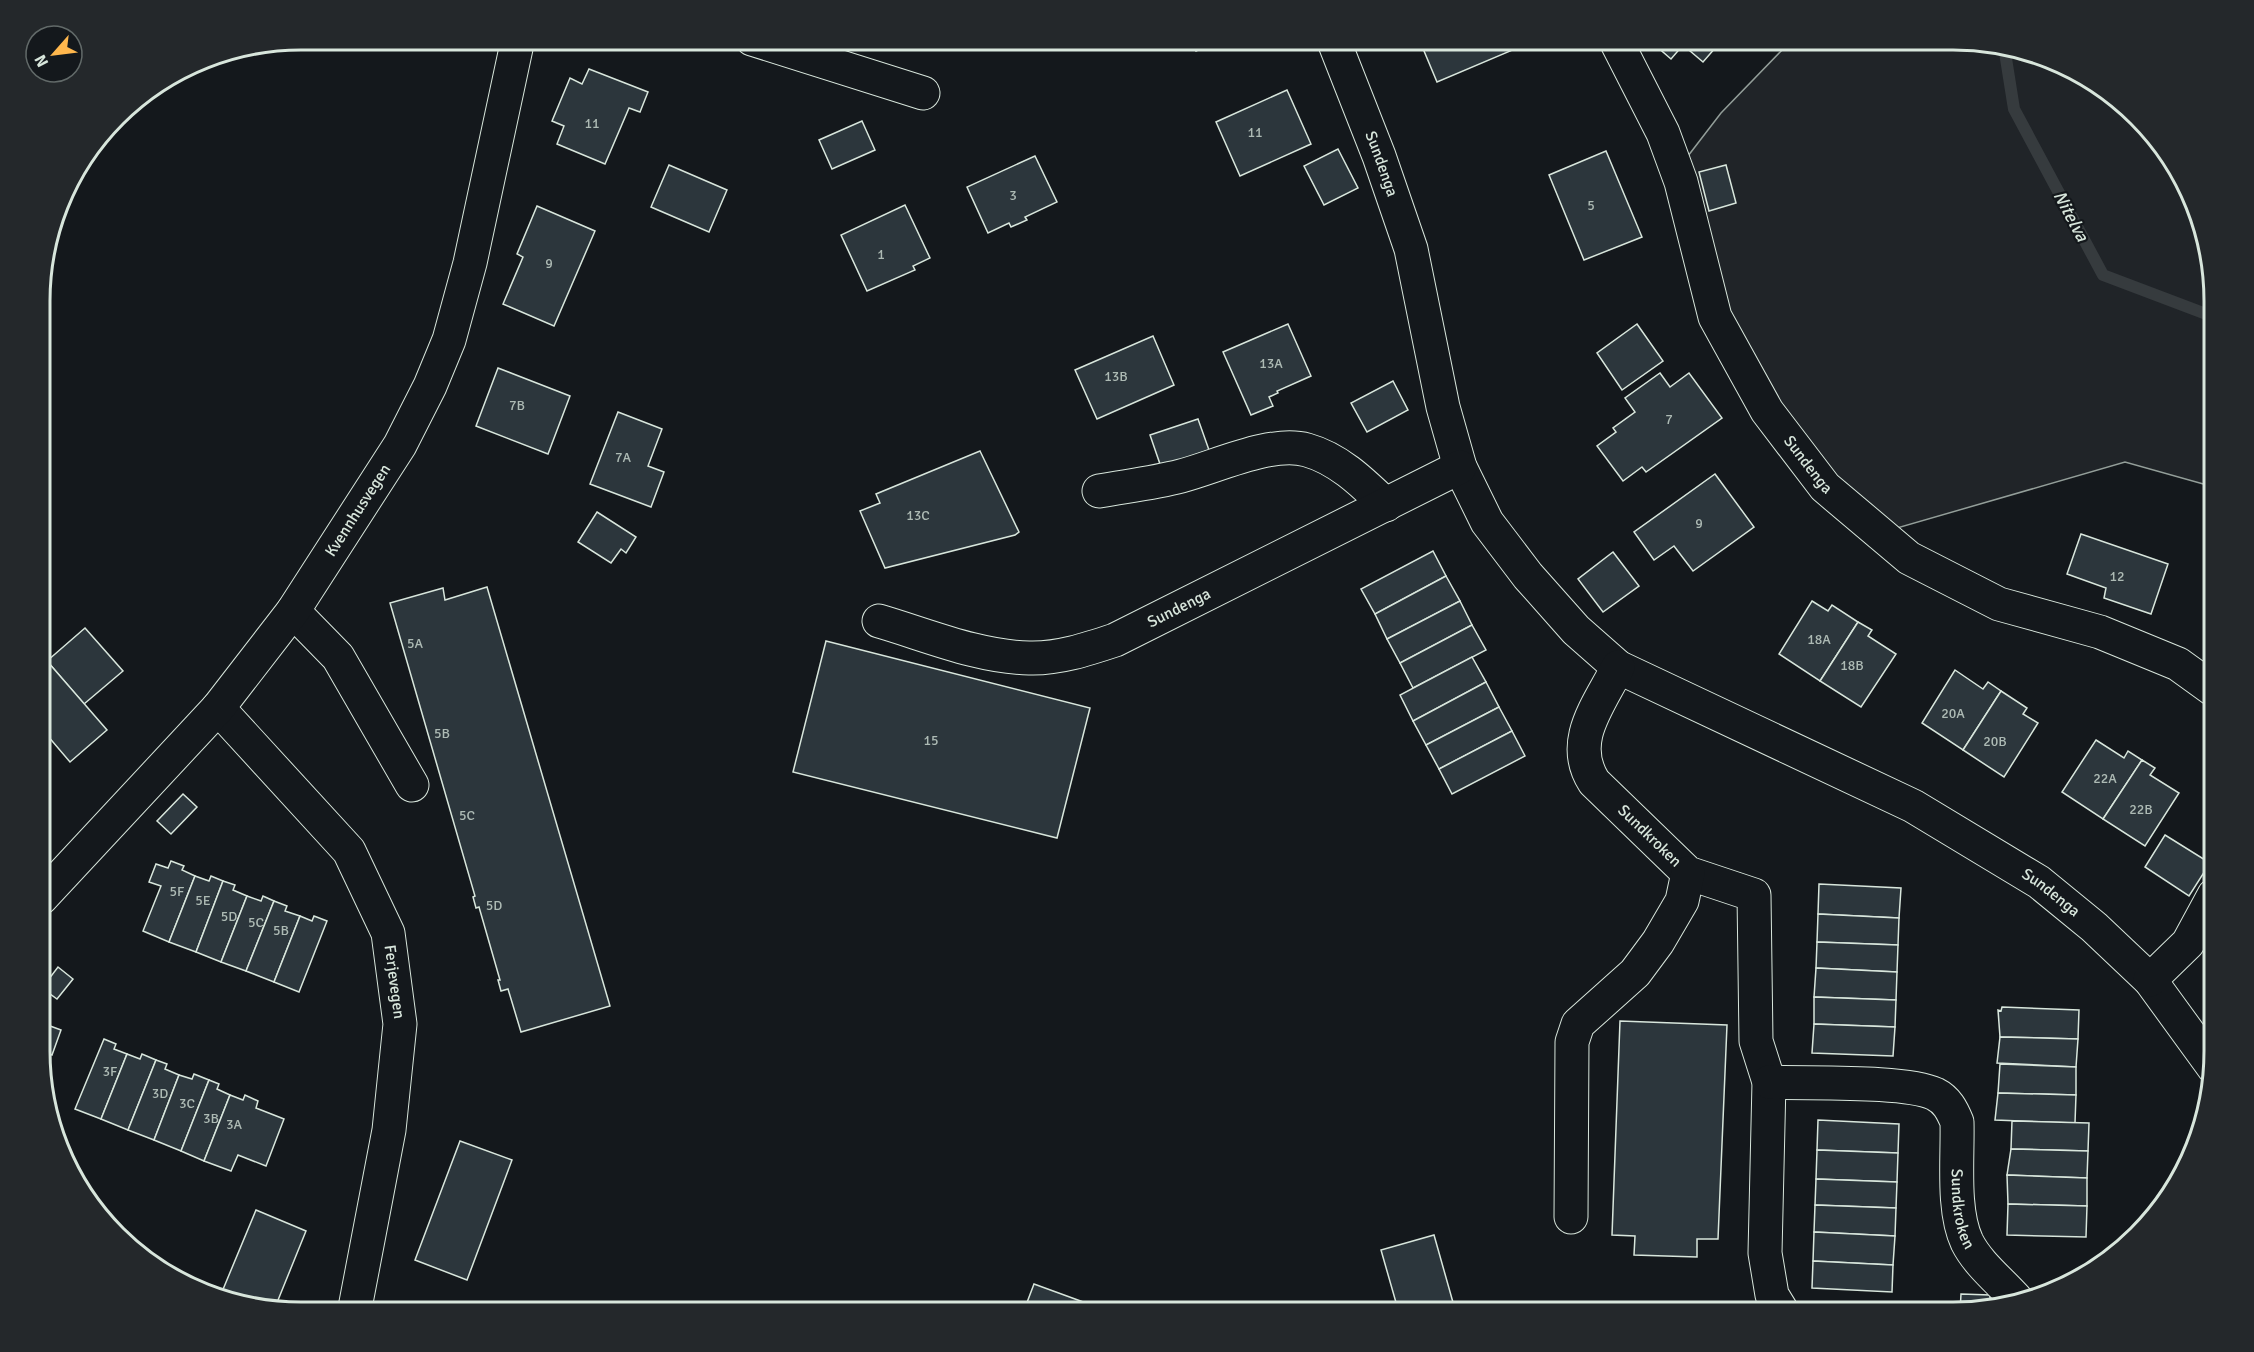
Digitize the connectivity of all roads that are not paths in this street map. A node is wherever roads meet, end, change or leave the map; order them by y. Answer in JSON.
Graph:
{"nodes":[{"id":1,"x":516,"y":50,"type":"edge"},
{"id":2,"x":787,"y":50,"type":"edge"},
{"id":3,"x":1337,"y":50,"type":"edge"},
{"id":4,"x":1621,"y":50,"type":"edge"},
{"id":5,"x":922,"y":93,"type":"dead end"},
{"id":6,"x":1460,"y":467,"type":"junction"},
{"id":7,"x":1099,"y":491,"type":"dead end"},
{"id":8,"x":1386,"y":505,"type":"junction"},
{"id":9,"x":293,"y":611,"type":"junction"},
{"id":10,"x":879,"y":621,"type":"dead end"},
{"id":11,"x":1618,"y":667,"type":"junction"},
{"id":12,"x":2204,"y":683,"type":"edge"},
{"id":13,"x":218,"y":708,"type":"junction"},
{"id":14,"x":412,"y":785,"type":"dead end"},
{"id":15,"x":1688,"y":873,"type":"junction"},
{"id":16,"x":50,"y":888,"type":"edge"},
{"id":17,"x":2204,"y":913,"type":"edge"},
{"id":18,"x":2150,"y":980,"type":"junction"},
{"id":19,"x":2204,"y":1054,"type":"edge"},
{"id":20,"x":1769,"y":1082,"type":"junction"},
{"id":21,"x":1571,"y":1217,"type":"dead end"},
{"id":22,"x":2013,"y":1296,"type":"edge"},
{"id":23,"x":356,"y":1302,"type":"edge"},
{"id":24,"x":1777,"y":1302,"type":"edge"}],
"edges":[{"from":1,"to":9,"type":"street","name":"Kvennhusvegen"},
{"from":2,"to":5,"type":"street"},
{"from":3,"to":6,"type":"street","name":"Sundenga"},
{"from":4,"to":12,"type":"street","name":"Sundenga"},
{"from":6,"to":8,"type":"street","name":"Sundenga"},
{"from":6,"to":11,"type":"street","name":"Sundenga"},
{"from":7,"to":8,"type":"street"},
{"from":8,"to":10,"type":"street","name":"Sundenga"},
{"from":9,"to":13,"type":"street","name":"Kvennhusvegen"},
{"from":9,"to":14,"type":"street"},
{"from":11,"to":15,"type":"street","name":"Sundkroken"},
{"from":11,"to":18,"type":"street","name":"Sundenga"},
{"from":13,"to":16,"type":"street","name":"Kvennhusvegen"},
{"from":13,"to":23,"type":"street","name":"Ferjevegen"},
{"from":15,"to":20,"type":"street","name":"Sundkroken"},
{"from":15,"to":21,"type":"street"},
{"from":17,"to":18,"type":"street"},
{"from":18,"to":19,"type":"street","name":"Sundenga"},
{"from":20,"to":22,"type":"street","name":"Sundkroken"},
{"from":20,"to":24,"type":"street","name":"Sundkroken"}]}
